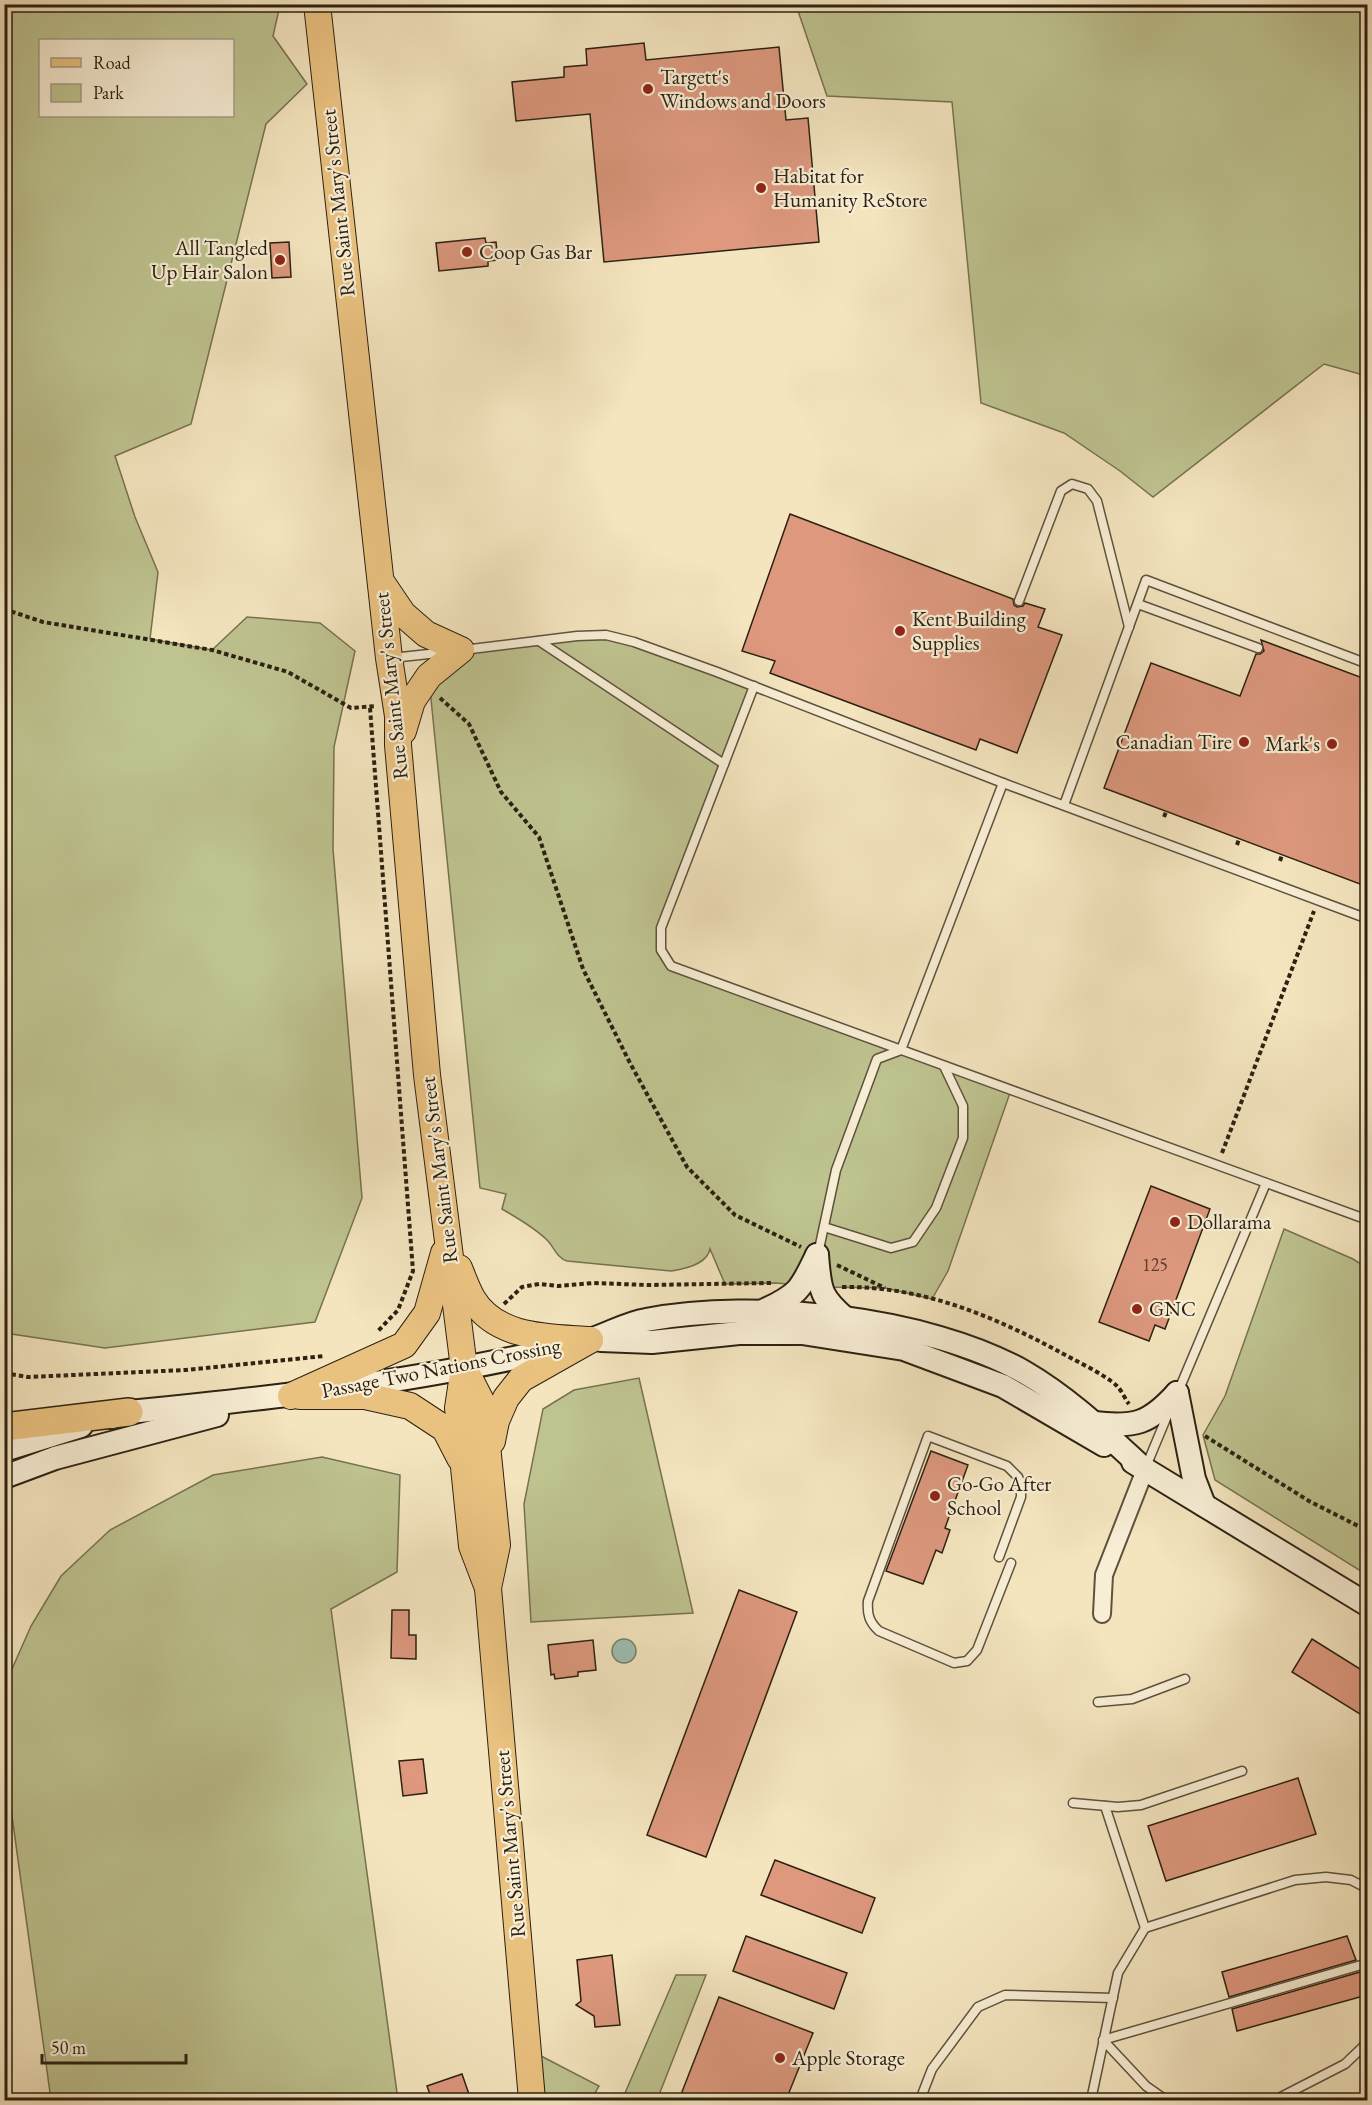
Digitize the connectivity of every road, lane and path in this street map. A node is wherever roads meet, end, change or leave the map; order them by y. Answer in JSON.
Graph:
{"nodes":[{"id":1,"x":317,"y":4,"type":"edge"},
{"id":2,"x":380,"y":581,"type":"junction"},
{"id":3,"x":1019,"y":601,"type":"dead end"},
{"id":4,"x":1138,"y":604,"type":"junction"},
{"id":5,"x":4,"y":609,"type":"edge"},
{"id":6,"x":1129,"y":628,"type":"junction"},
{"id":7,"x":539,"y":641,"type":"junction"},
{"id":8,"x":1258,"y":648,"type":"dead end"},
{"id":9,"x":461,"y":650,"type":"junction"},
{"id":10,"x":388,"y":658,"type":"junction"},
{"id":11,"x":1368,"y":664,"type":"edge"},
{"id":12,"x":754,"y":686,"type":"junction"},
{"id":13,"x":406,"y":697,"type":"junction"},
{"id":14,"x":370,"y":708,"type":"junction"},
{"id":15,"x":724,"y":764,"type":"junction"},
{"id":16,"x":1003,"y":783,"type":"junction"},
{"id":17,"x":1064,"y":805,"type":"junction"},
{"id":18,"x":1166,"y":812,"type":"dead end"},
{"id":19,"x":1164,"y":818,"type":"dead end"},
{"id":20,"x":1239,"y":839,"type":"dead end"},
{"id":21,"x":1237,"y":845,"type":"dead end"},
{"id":22,"x":1282,"y":855,"type":"dead end"},
{"id":23,"x":1280,"y":861,"type":"dead end"},
{"id":24,"x":1318,"y":901,"type":"junction"},
{"id":25,"x":1368,"y":919,"type":"edge"},
{"id":26,"x":901,"y":1050,"type":"junction"},
{"id":27,"x":944,"y":1066,"type":"junction"},
{"id":28,"x":1218,"y":1165,"type":"junction"},
{"id":29,"x":1266,"y":1183,"type":"junction"},
{"id":30,"x":1368,"y":1220,"type":"edge"},
{"id":31,"x":824,"y":1227,"type":"junction"},
{"id":32,"x":447,"y":1241,"type":"junction"},
{"id":33,"x":817,"y":1255,"type":"junction"},
{"id":34,"x":885,"y":1288,"type":"dead end"},
{"id":35,"x":764,"y":1310,"type":"junction"},
{"id":36,"x":846,"y":1319,"type":"junction"},
{"id":37,"x":373,"y":1337,"type":"dead end"},
{"id":38,"x":590,"y":1340,"type":"junction"},
{"id":39,"x":330,"y":1355,"type":"dead end"},
{"id":40,"x":464,"y":1368,"type":"junction"},
{"id":41,"x":4,"y":1373,"type":"edge"},
{"id":42,"x":1177,"y":1393,"type":"junction"},
{"id":43,"x":291,"y":1396,"type":"junction"},
{"id":44,"x":129,"y":1412,"type":"junction"},
{"id":45,"x":1094,"y":1423,"type":"junction"},
{"id":46,"x":1185,"y":1423,"type":"junction"},
{"id":47,"x":4,"y":1427,"type":"edge"},
{"id":48,"x":4,"y":1450,"type":"edge"},
{"id":49,"x":476,"y":1462,"type":"junction"},
{"id":50,"x":1145,"y":1470,"type":"junction"},
{"id":51,"x":4,"y":1477,"type":"edge"},
{"id":52,"x":1204,"y":1505,"type":"junction"},
{"id":53,"x":1368,"y":1531,"type":"edge"},
{"id":54,"x":999,"y":1557,"type":"dead end"},
{"id":55,"x":1011,"y":1563,"type":"dead end"},
{"id":56,"x":1368,"y":1605,"type":"edge"},
{"id":57,"x":1102,"y":1614,"type":"dead end"},
{"id":58,"x":1185,"y":1679,"type":"dead end"},
{"id":59,"x":1098,"y":1702,"type":"dead end"},
{"id":60,"x":1242,"y":1771,"type":"dead end"},
{"id":61,"x":1074,"y":1803,"type":"dead end"},
{"id":62,"x":1105,"y":1806,"type":"junction"},
{"id":63,"x":1368,"y":1889,"type":"edge"},
{"id":64,"x":1145,"y":1928,"type":"junction"},
{"id":65,"x":1368,"y":1963,"type":"edge"},
{"id":66,"x":1113,"y":1998,"type":"junction"},
{"id":67,"x":1103,"y":2040,"type":"junction"},
{"id":68,"x":1368,"y":2042,"type":"edge"},
{"id":69,"x":532,"y":2100,"type":"edge"},
{"id":70,"x":920,"y":2100,"type":"edge"},
{"id":71,"x":1091,"y":2100,"type":"edge"},
{"id":72,"x":1167,"y":2100,"type":"edge"},
{"id":73,"x":1275,"y":2100,"type":"edge"}],
"edges":[{"from":1,"to":2,"type":"main road","name":"Rue Saint Mary's Street"},
{"from":2,"to":9,"type":"main road"},
{"from":2,"to":10,"type":"main road","name":"Rue Saint Mary's Street"},
{"from":3,"to":6,"type":"lane"},
{"from":4,"to":6,"type":"lane"},
{"from":4,"to":8,"type":"lane"},
{"from":4,"to":11,"type":"lane"},
{"from":5,"to":14,"type":"path"},
{"from":6,"to":17,"type":"lane"},
{"from":7,"to":9,"type":"lane"},
{"from":7,"to":12,"type":"lane"},
{"from":7,"to":15,"type":"lane"},
{"from":9,"to":10,"type":"lane"},
{"from":9,"to":13,"type":"main road"},
{"from":10,"to":13,"type":"main road","name":"Rue Saint Mary's Street"},
{"from":12,"to":15,"type":"lane"},
{"from":12,"to":16,"type":"lane"},
{"from":13,"to":14,"type":"path"},
{"from":13,"to":32,"type":"main road","name":"Rue Saint Mary's Street"},
{"from":13,"to":33,"type":"path"},
{"from":14,"to":37,"type":"path"},
{"from":15,"to":26,"type":"lane"},
{"from":16,"to":17,"type":"lane"},
{"from":16,"to":26,"type":"lane"},
{"from":17,"to":24,"type":"lane"},
{"from":18,"to":19,"type":"path"},
{"from":20,"to":21,"type":"path"},
{"from":22,"to":23,"type":"path"},
{"from":24,"to":25,"type":"lane"},
{"from":24,"to":28,"type":"path"},
{"from":26,"to":27,"type":"lane"},
{"from":26,"to":31,"type":"lane"},
{"from":27,"to":28,"type":"lane"},
{"from":27,"to":31,"type":"lane"},
{"from":28,"to":29,"type":"lane"},
{"from":29,"to":30,"type":"lane"},
{"from":29,"to":42,"type":"lane"},
{"from":31,"to":33,"type":"lane"},
{"from":32,"to":38,"type":"main road"},
{"from":32,"to":40,"type":"main road","name":"Rue Saint Mary's Street"},
{"from":32,"to":43,"type":"main road"},
{"from":33,"to":34,"type":"path"},
{"from":33,"to":35,"type":"main road"},
{"from":33,"to":36,"type":"main road"},
{"from":35,"to":36,"type":"main road","name":"Passage Two Nations Crossing"},
{"from":35,"to":38,"type":"main road","name":"Passage Two Nations Crossing"},
{"from":36,"to":45,"type":"main road","name":"Passage Two Nations Crossing"},
{"from":38,"to":40,"type":"main road","name":"Passage Two Nations Crossing"},
{"from":38,"to":49,"type":"main road"},
{"from":38,"to":50,"type":"main road","name":"Passage Two Nations Crossing"},
{"from":39,"to":41,"type":"path"},
{"from":40,"to":43,"type":"main road","name":"Passage Two Nations Crossing"},
{"from":40,"to":49,"type":"main road","name":"Rue Saint Mary's Street"},
{"from":42,"to":45,"type":"main road"},
{"from":42,"to":46,"type":"main road"},
{"from":42,"to":50,"type":"lane"},
{"from":43,"to":44,"type":"main road","name":"Passage Two Nations Crossing"},
{"from":43,"to":49,"type":"main road"},
{"from":43,"to":51,"type":"main road","name":"Passage Two Nations Crossing"},
{"from":44,"to":47,"type":"highway"},
{"from":44,"to":48,"type":"main road","name":"Passage Two Nations Crossing"},
{"from":45,"to":50,"type":"main road","name":"Passage Two Nations Crossing"},
{"from":46,"to":52,"type":"main road"},
{"from":46,"to":53,"type":"path"},
{"from":49,"to":69,"type":"main road","name":"Rue Saint Mary's Street"},
{"from":50,"to":52,"type":"main road","name":"Passage Two Nations Crossing"},
{"from":50,"to":57,"type":"street"},
{"from":52,"to":56,"type":"main road","name":"Passage Two Nations Crossing"},
{"from":54,"to":55,"type":"lane"},
{"from":58,"to":59,"type":"lane"},
{"from":60,"to":62,"type":"lane"},
{"from":61,"to":62,"type":"lane"},
{"from":62,"to":64,"type":"lane"},
{"from":63,"to":64,"type":"lane"},
{"from":64,"to":66,"type":"lane"},
{"from":65,"to":67,"type":"lane"},
{"from":66,"to":67,"type":"lane"},
{"from":66,"to":70,"type":"lane"},
{"from":67,"to":71,"type":"lane"},
{"from":67,"to":72,"type":"lane"},
{"from":68,"to":73,"type":"lane"}]}
